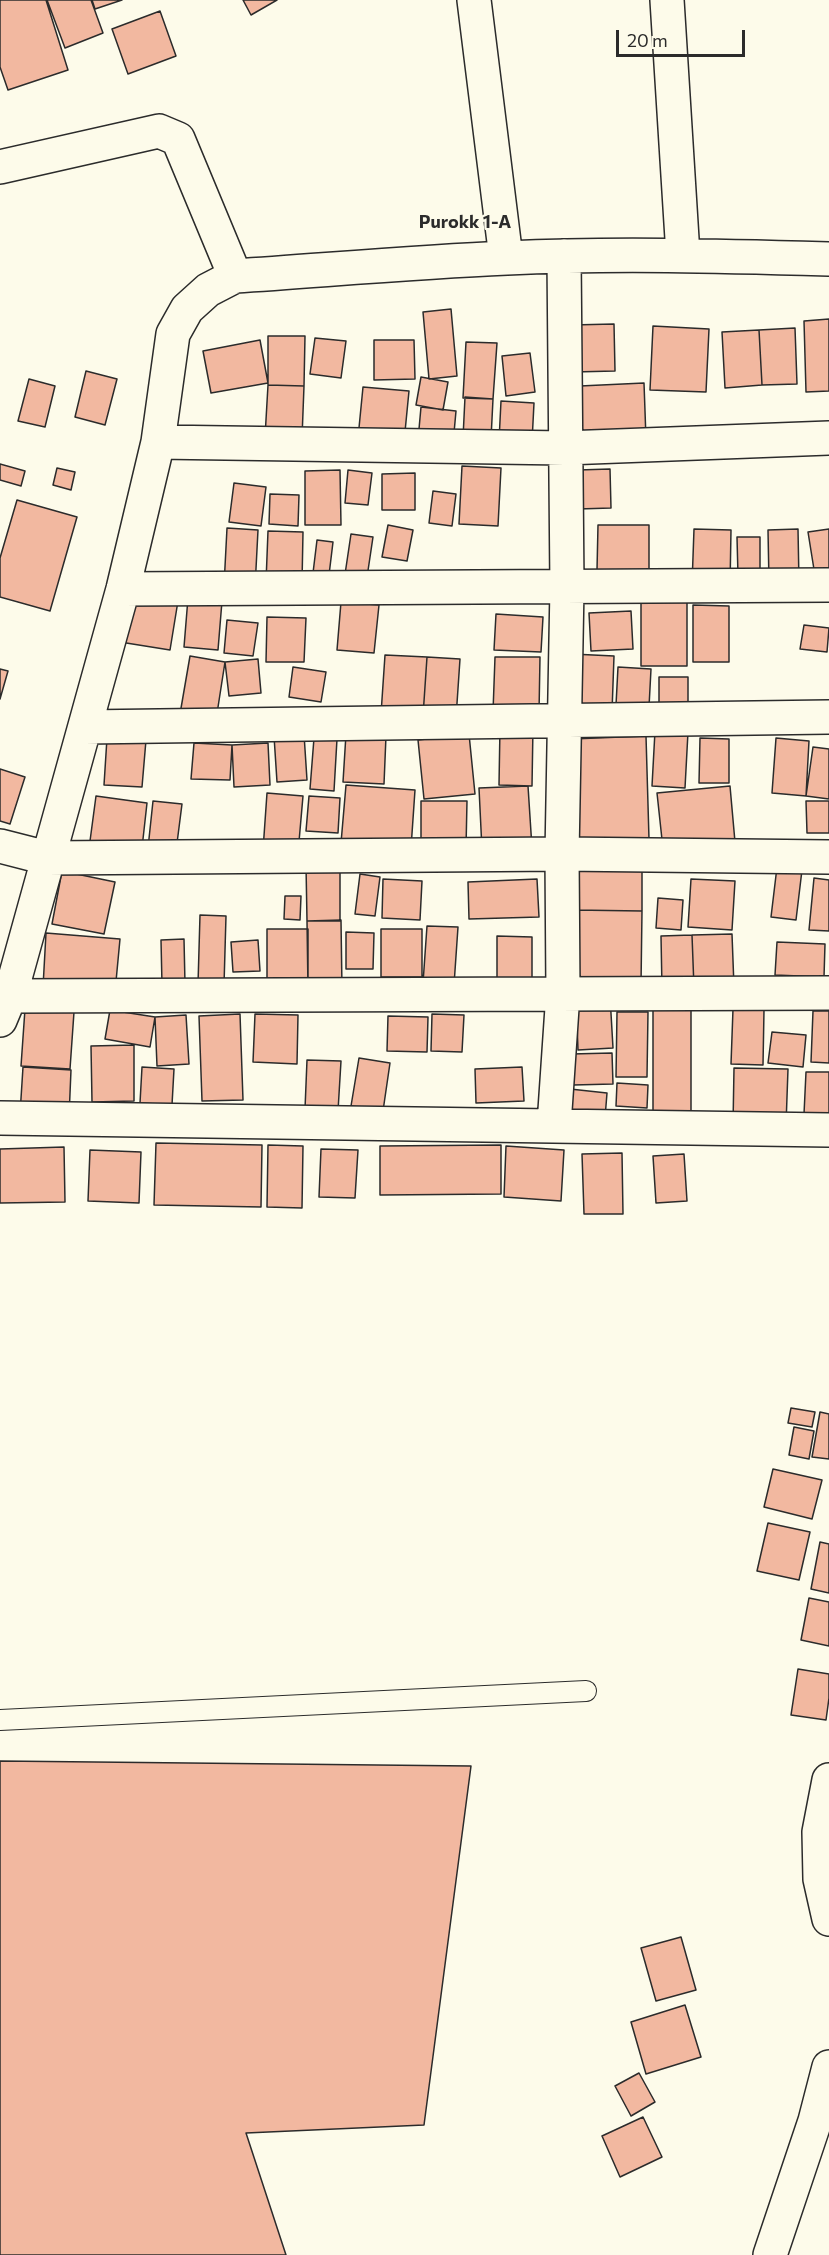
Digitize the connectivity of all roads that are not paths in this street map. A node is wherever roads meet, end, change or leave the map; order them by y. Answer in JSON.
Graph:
{"nodes":[{"id":1,"x":474,"y":0,"type":"edge"},
{"id":2,"x":667,"y":0,"type":"edge"},
{"id":3,"x":0,"y":167,"type":"edge"},
{"id":4,"x":682,"y":255,"type":"junction"},
{"id":5,"x":564,"y":256,"type":"junction"},
{"id":6,"x":506,"y":258,"type":"junction"},
{"id":7,"x":829,"y":259,"type":"edge"},
{"id":8,"x":235,"y":276,"type":"junction"},
{"id":9,"x":829,"y":438,"type":"edge"},
{"id":10,"x":158,"y":442,"type":"junction"},
{"id":11,"x":564,"y":448,"type":"junction"},
{"id":12,"x":829,"y":585,"type":"edge"},
{"id":13,"x":567,"y":587,"type":"junction"},
{"id":14,"x":123,"y":589,"type":"junction"},
{"id":15,"x":829,"y":717,"type":"edge"},
{"id":16,"x":564,"y":719,"type":"junction"},
{"id":17,"x":85,"y":727,"type":"junction"},
{"id":18,"x":0,"y":846,"type":"edge"},
{"id":19,"x":562,"y":854,"type":"junction"},
{"id":20,"x":829,"y":857,"type":"edge"},
{"id":21,"x":47,"y":858,"type":"junction"},
{"id":22,"x":563,"y":993,"type":"junction"},
{"id":23,"x":829,"y":993,"type":"edge"},
{"id":24,"x":5,"y":1008,"type":"edge"},
{"id":25,"x":0,"y":1118,"type":"edge"},
{"id":26,"x":554,"y":1125,"type":"junction"},
{"id":27,"x":829,"y":1130,"type":"edge"},
{"id":28,"x":586,"y":1691,"type":"dead end"},
{"id":29,"x":0,"y":1720,"type":"edge"},
{"id":30,"x":829,"y":1779,"type":"edge"},
{"id":31,"x":829,"y":1919,"type":"edge"},
{"id":32,"x":829,"y":2067,"type":"edge"},
{"id":33,"x":770,"y":2255,"type":"edge"}],
"edges":[{"from":1,"to":6,"type":"street"},
{"from":2,"to":4,"type":"street"},
{"from":3,"to":8,"type":"street"},
{"from":4,"to":5,"type":"street"},
{"from":4,"to":7,"type":"street"},
{"from":5,"to":6,"type":"street"},
{"from":5,"to":11,"type":"street"},
{"from":6,"to":8,"type":"street"},
{"from":8,"to":10,"type":"street"},
{"from":9,"to":11,"type":"street"},
{"from":10,"to":11,"type":"street"},
{"from":10,"to":14,"type":"street"},
{"from":11,"to":13,"type":"street"},
{"from":12,"to":13,"type":"street"},
{"from":13,"to":14,"type":"street"},
{"from":13,"to":16,"type":"street"},
{"from":14,"to":17,"type":"street"},
{"from":15,"to":16,"type":"street"},
{"from":16,"to":17,"type":"street"},
{"from":16,"to":19,"type":"street"},
{"from":17,"to":21,"type":"street"},
{"from":18,"to":21,"type":"street"},
{"from":19,"to":20,"type":"street"},
{"from":19,"to":21,"type":"street"},
{"from":19,"to":22,"type":"street"},
{"from":21,"to":24,"type":"street"},
{"from":22,"to":23,"type":"street"},
{"from":22,"to":24,"type":"street"},
{"from":22,"to":26,"type":"street"},
{"from":25,"to":26,"type":"street"},
{"from":26,"to":27,"type":"street"},
{"from":28,"to":29,"type":"lane"},
{"from":30,"to":31,"type":"street"},
{"from":32,"to":33,"type":"street"}]}
